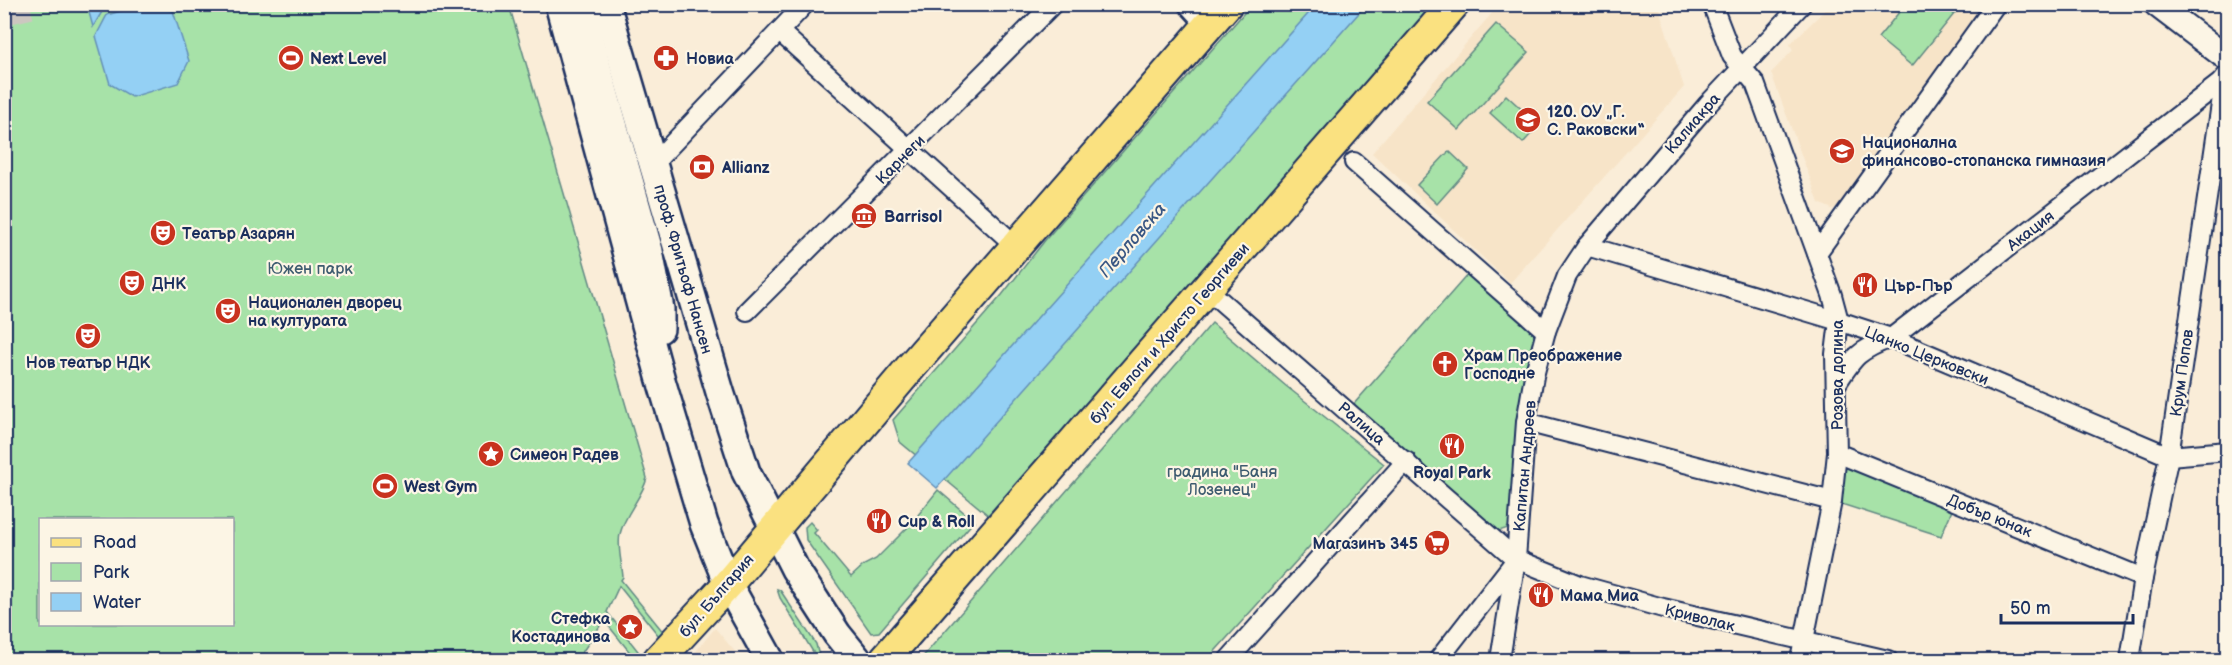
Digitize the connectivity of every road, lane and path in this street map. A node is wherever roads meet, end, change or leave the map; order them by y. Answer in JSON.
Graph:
{"nodes":[{"id":1,"x":559,"y":4,"type":"edge"},
{"id":2,"x":579,"y":4,"type":"edge"},
{"id":3,"x":606,"y":4,"type":"edge"},
{"id":4,"x":805,"y":4,"type":"edge"},
{"id":5,"x":1053,"y":4,"type":"edge"},
{"id":6,"x":1187,"y":4,"type":"edge"},
{"id":7,"x":1227,"y":4,"type":"edge"},
{"id":8,"x":1454,"y":4,"type":"edge"},
{"id":9,"x":1712,"y":4,"type":"edge"},
{"id":10,"x":1802,"y":4,"type":"edge"},
{"id":11,"x":1996,"y":4,"type":"edge"},
{"id":12,"x":2156,"y":4,"type":"edge"},
{"id":13,"x":1208,"y":27,"type":"junction"},
{"id":14,"x":780,"y":32,"type":"junction"},
{"id":15,"x":2228,"y":59,"type":"edge"},
{"id":16,"x":1742,"y":67,"type":"junction"},
{"id":17,"x":2228,"y":74,"type":"edge"},
{"id":18,"x":2228,"y":84,"type":"edge"},
{"id":19,"x":909,"y":150,"type":"junction"},
{"id":20,"x":1354,"y":162,"type":"dead end"},
{"id":21,"x":653,"y":164,"type":"junction"},
{"id":22,"x":1016,"y":246,"type":"junction"},
{"id":23,"x":1587,"y":246,"type":"junction"},
{"id":24,"x":1817,"y":253,"type":"junction"},
{"id":25,"x":1207,"y":289,"type":"junction"},
{"id":26,"x":747,"y":311,"type":"dead end"},
{"id":27,"x":1839,"y":321,"type":"junction"},
{"id":28,"x":1546,"y":331,"type":"junction"},
{"id":29,"x":1891,"y":339,"type":"junction"},
{"id":30,"x":661,"y":380,"type":"junction"},
{"id":31,"x":1836,"y":385,"type":"junction"},
{"id":32,"x":1526,"y":422,"type":"junction"},
{"id":33,"x":2228,"y":451,"type":"edge"},
{"id":34,"x":1837,"y":453,"type":"junction"},
{"id":35,"x":2169,"y":456,"type":"junction"},
{"id":36,"x":1406,"y":461,"type":"junction"},
{"id":37,"x":1832,"y":501,"type":"junction"},
{"id":38,"x":773,"y":529,"type":"junction"},
{"id":39,"x":1516,"y":559,"type":"junction"},
{"id":40,"x":2143,"y":578,"type":"junction"},
{"id":41,"x":728,"y":585,"type":"junction"},
{"id":42,"x":1803,"y":642,"type":"junction"},
{"id":43,"x":658,"y":660,"type":"edge"},
{"id":44,"x":770,"y":660,"type":"edge"},
{"id":45,"x":858,"y":660,"type":"edge"},
{"id":46,"x":884,"y":660,"type":"edge"},
{"id":47,"x":1228,"y":660,"type":"edge"},
{"id":48,"x":1438,"y":660,"type":"edge"},
{"id":49,"x":1500,"y":660,"type":"edge"},
{"id":50,"x":1800,"y":660,"type":"edge"},
{"id":51,"x":1888,"y":660,"type":"edge"},
{"id":52,"x":2130,"y":660,"type":"edge"}],
"edges":[{"from":1,"to":30,"type":"main road","name":"проф. Фритьоф Нансен"},
{"from":2,"to":30,"type":"main road","name":"проф. Фритьоф Нансен"},
{"from":3,"to":21,"type":"main road","name":"проф. Фритьоф Нансен"},
{"from":4,"to":14,"type":"street"},
{"from":5,"to":19,"type":"street","name":"Карнеги"},
{"from":6,"to":13,"type":"street"},
{"from":7,"to":13,"type":"main road"},
{"from":8,"to":25,"type":"main road","name":"бул. Евлоги и Христо Георгиеви"},
{"from":9,"to":16,"type":"street","name":"Розова долина"},
{"from":10,"to":16,"type":"street","name":"Калиакра"},
{"from":11,"to":24,"type":"street"},
{"from":12,"to":15,"type":"street"},
{"from":13,"to":22,"type":"main road"},
{"from":14,"to":19,"type":"street"},
{"from":14,"to":21,"type":"street"},
{"from":16,"to":23,"type":"street","name":"Калиакра"},
{"from":16,"to":24,"type":"street","name":"Розова долина"},
{"from":17,"to":29,"type":"street","name":"Акация"},
{"from":18,"to":35,"type":"street","name":"Крум Попов"},
{"from":19,"to":22,"type":"street"},
{"from":19,"to":26,"type":"street","name":"Карнеги"},
{"from":20,"to":28,"type":"street"},
{"from":21,"to":38,"type":"main road","name":"проф. Фритьоф Нансен"},
{"from":22,"to":38,"type":"main road"},
{"from":23,"to":27,"type":"street","name":"Цанко Церковски"},
{"from":23,"to":28,"type":"street","name":"Капитан Андреев"},
{"from":24,"to":27,"type":"street","name":"Розова долина"},
{"from":25,"to":36,"type":"street","name":"Ралица"},
{"from":25,"to":46,"type":"main road","name":"бул. Евлоги и Христо Георгиеви"},
{"from":27,"to":29,"type":"street","name":"Цанко Церковски"},
{"from":27,"to":31,"type":"street","name":"Розова долина"},
{"from":28,"to":32,"type":"street","name":"Капитан Андреев"},
{"from":29,"to":31,"type":"street","name":"Акация"},
{"from":29,"to":35,"type":"street","name":"Цанко Церковски"},
{"from":30,"to":41,"type":"main road","name":"проф. Фритьоф Нансен"},
{"from":31,"to":34,"type":"street","name":"Розова долина"},
{"from":32,"to":37,"type":"street"},
{"from":32,"to":39,"type":"street","name":"Капитан Андреев"},
{"from":33,"to":35,"type":"street","name":"Цанко Церковски"},
{"from":34,"to":37,"type":"street","name":"Розова долина"},
{"from":34,"to":40,"type":"street","name":"Добър юнак"},
{"from":35,"to":40,"type":"street","name":"Крум Попов"},
{"from":36,"to":39,"type":"street","name":"Ралица"},
{"from":36,"to":47,"type":"street"},
{"from":37,"to":42,"type":"street","name":"Розова долина"},
{"from":38,"to":41,"type":"main road","name":"бул. България"},
{"from":38,"to":45,"type":"main road","name":"проф. Фритьоф Нансен"},
{"from":39,"to":42,"type":"street","name":"Криволак"},
{"from":39,"to":48,"type":"street"},
{"from":39,"to":49,"type":"street","name":"Капитан Андреев"},
{"from":40,"to":52,"type":"street","name":"Крум Попов"},
{"from":41,"to":43,"type":"main road","name":"бул. България"},
{"from":41,"to":44,"type":"main road","name":"проф. Фритьоф Нансен"},
{"from":42,"to":50,"type":"street","name":"Розова долина"},
{"from":42,"to":51,"type":"street","name":"Криволак"}]}
